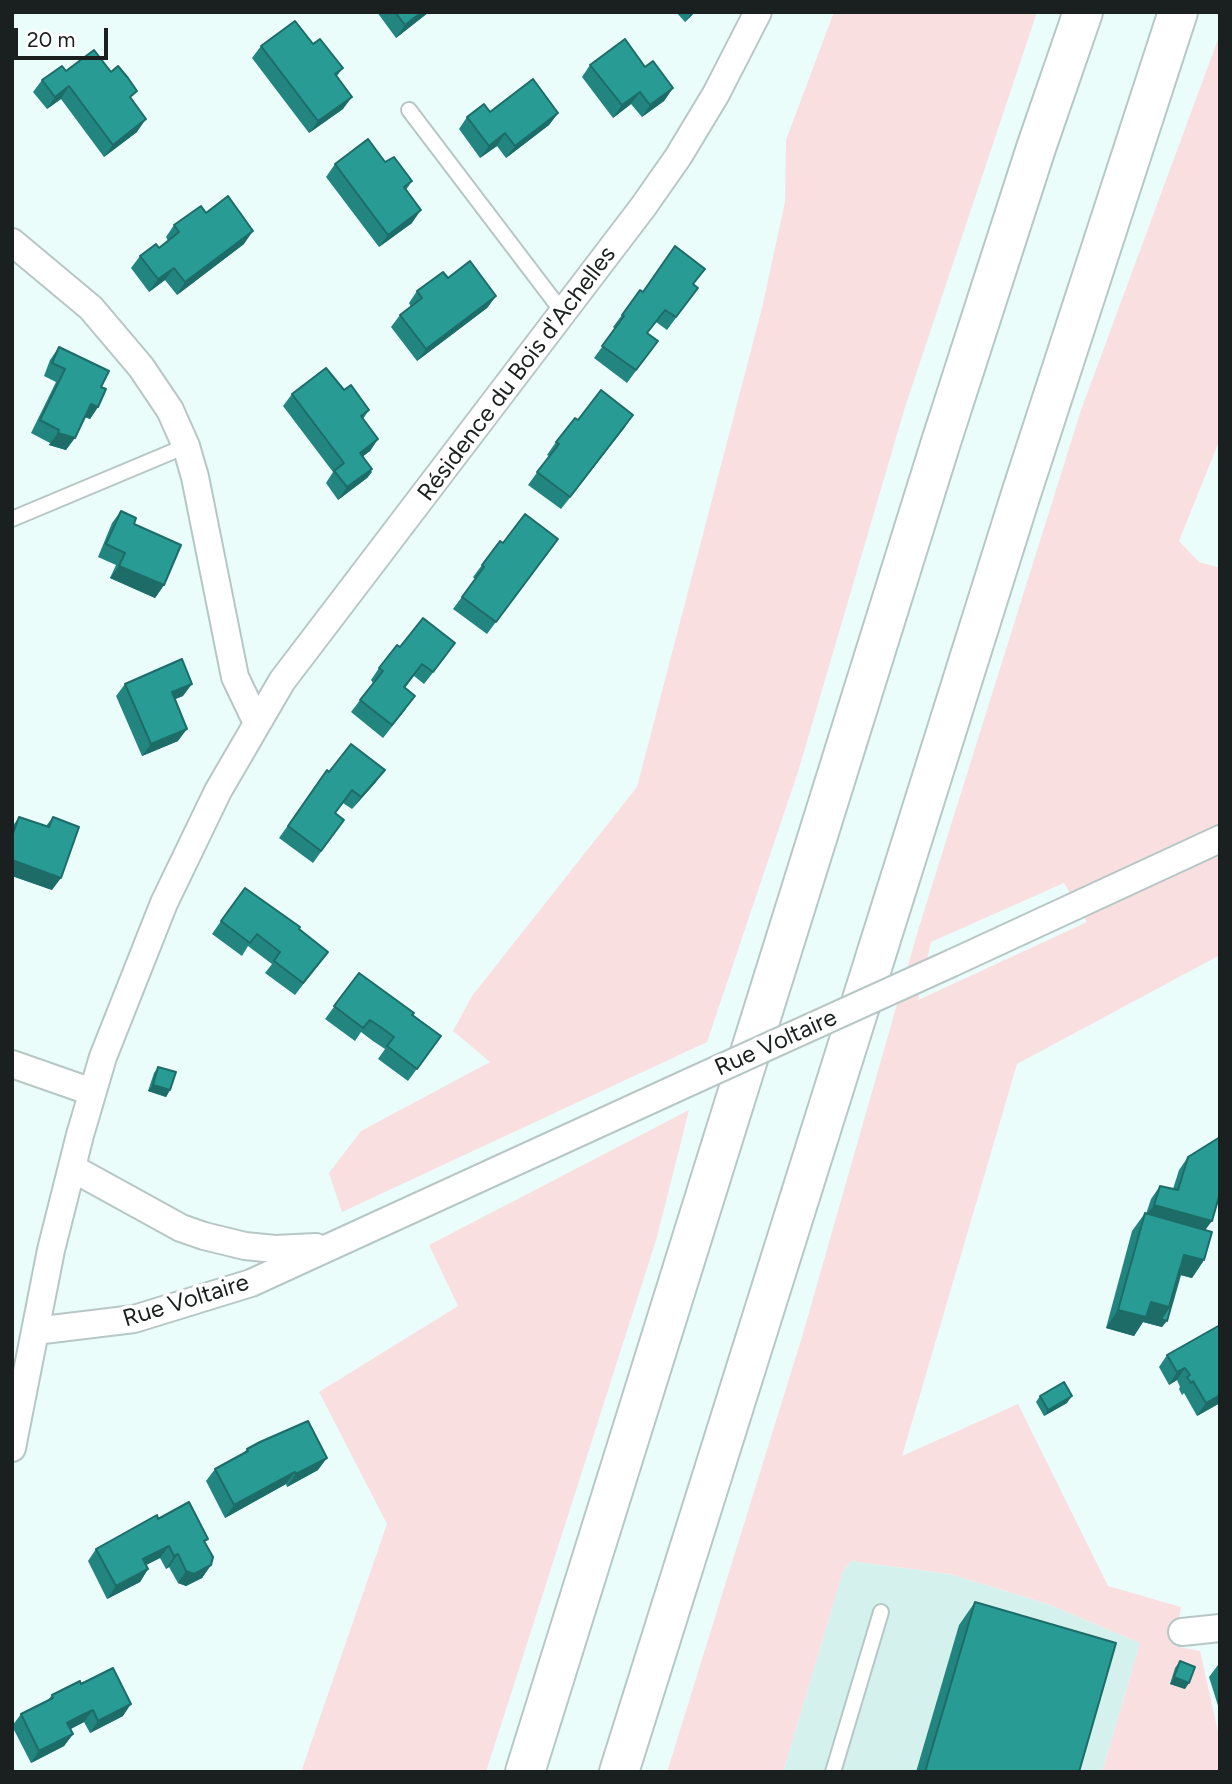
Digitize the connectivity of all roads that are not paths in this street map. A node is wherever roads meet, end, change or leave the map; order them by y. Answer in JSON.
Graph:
{"nodes":[{"id":1,"x":758,"y":12,"type":"edge"},
{"id":2,"x":1083,"y":12,"type":"edge"},
{"id":3,"x":1178,"y":12,"type":"edge"},
{"id":4,"x":409,"y":110,"type":"dead end"},
{"id":5,"x":12,"y":242,"type":"edge"},
{"id":6,"x":564,"y":314,"type":"junction"},
{"id":7,"x":186,"y":446,"type":"junction"},
{"id":8,"x":12,"y":519,"type":"edge"},
{"id":9,"x":257,"y":723,"type":"junction"},
{"id":10,"x":1220,"y":839,"type":"edge"},
{"id":11,"x":12,"y":1064,"type":"edge"},
{"id":12,"x":92,"y":1092,"type":"junction"},
{"id":13,"x":72,"y":1168,"type":"junction"},
{"id":14,"x":331,"y":1246,"type":"junction"},
{"id":15,"x":35,"y":1331,"type":"junction"},
{"id":16,"x":12,"y":1448,"type":"edge"},
{"id":17,"x":881,"y":1612,"type":"dead end"},
{"id":18,"x":1220,"y":1628,"type":"edge"},
{"id":19,"x":1182,"y":1632,"type":"dead end"},
{"id":20,"x":525,"y":1772,"type":"edge"},
{"id":21,"x":619,"y":1772,"type":"edge"},
{"id":22,"x":833,"y":1772,"type":"edge"}],
"edges":[{"from":1,"to":6,"type":"street","name":"Résidence du Bois d'Achelles"},
{"from":2,"to":20,"type":"highway"},
{"from":3,"to":21,"type":"highway"},
{"from":4,"to":6,"type":"lane"},
{"from":5,"to":7,"type":"street"},
{"from":6,"to":9,"type":"street","name":"Résidence du Bois d'Achelles"},
{"from":7,"to":8,"type":"lane"},
{"from":7,"to":9,"type":"street"},
{"from":9,"to":12,"type":"street","name":"Résidence du Bois d'Achelles"},
{"from":10,"to":14,"type":"street","name":"Rue Voltaire","bridge":true},
{"from":11,"to":12,"type":"street"},
{"from":12,"to":13,"type":"street","name":"Résidence du Bois d'Achelles"},
{"from":13,"to":14,"type":"street","name":"Rue Voltaire"},
{"from":13,"to":15,"type":"street","name":"Résidence du Bois d'Achelles"},
{"from":14,"to":15,"type":"street","name":"Rue Voltaire"},
{"from":15,"to":16,"type":"street","name":"Résidence du Bois d'Achelles"},
{"from":17,"to":22,"type":"lane"},
{"from":18,"to":19,"type":"street"}]}
